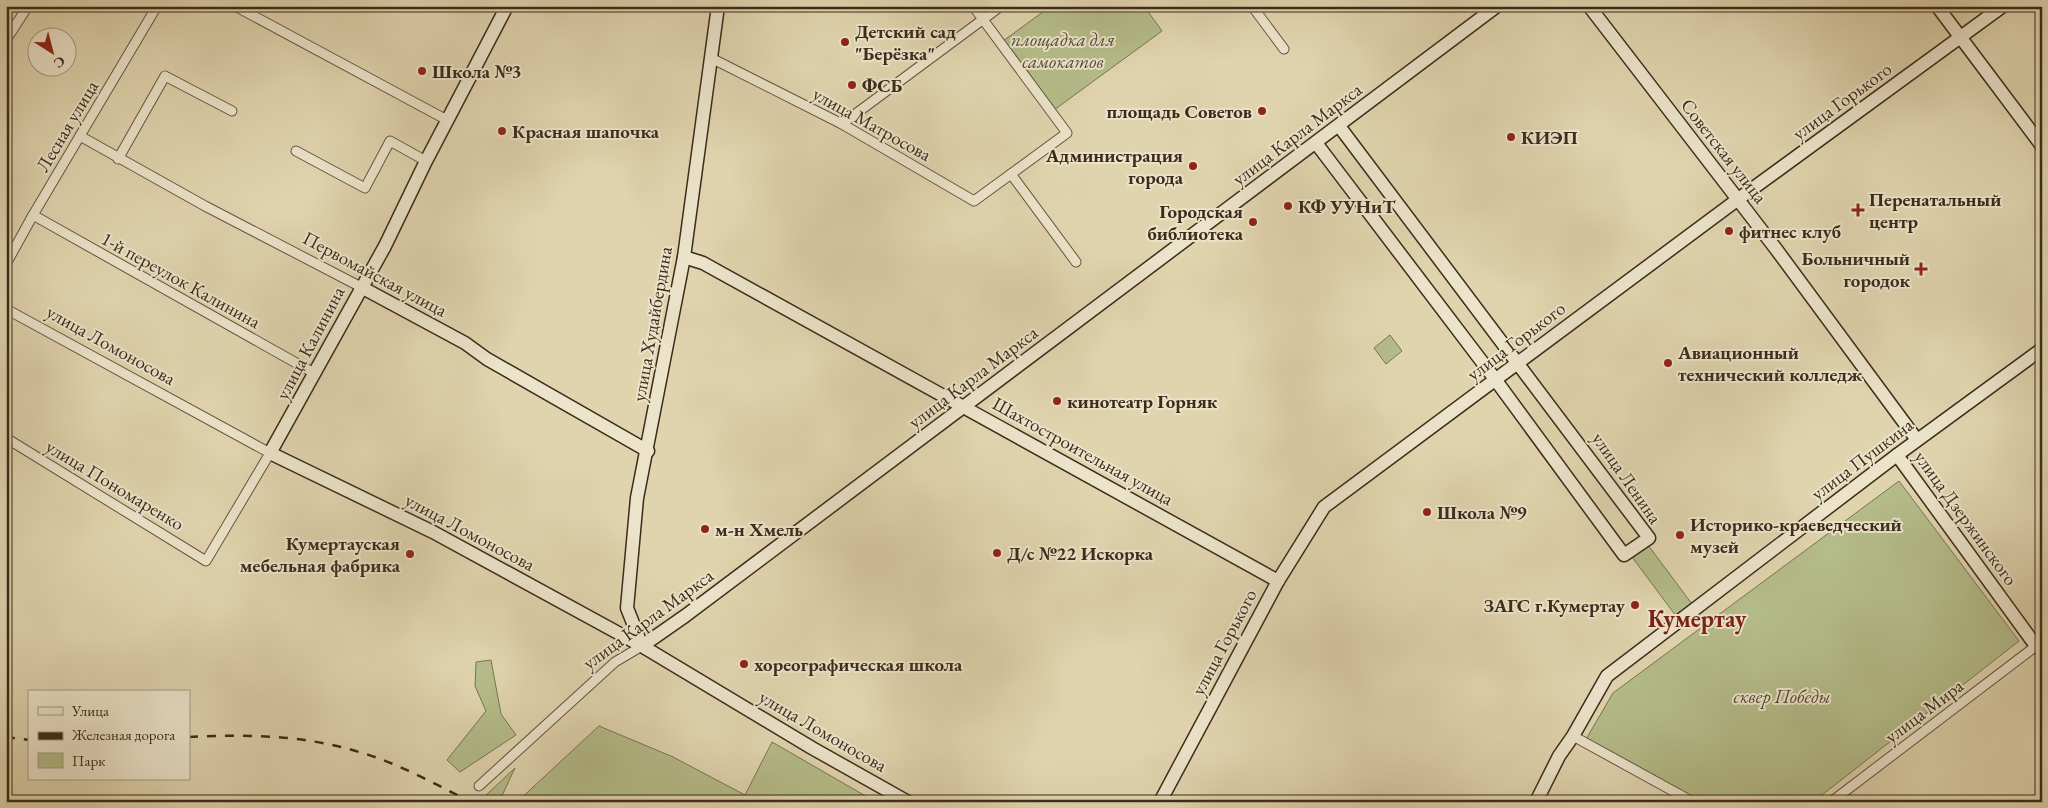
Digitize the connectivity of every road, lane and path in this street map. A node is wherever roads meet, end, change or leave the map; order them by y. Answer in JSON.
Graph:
{"nodes":[{"id":1,"x":28,"y":6,"type":"edge"},
{"id":2,"x":158,"y":6,"type":"edge"},
{"id":3,"x":235,"y":6,"type":"edge"},
{"id":4,"x":507,"y":6,"type":"edge"},
{"id":5,"x":718,"y":6,"type":"edge"},
{"id":6,"x":974,"y":6,"type":"edge"},
{"id":7,"x":1000,"y":6,"type":"edge"},
{"id":8,"x":1252,"y":6,"type":"edge"},
{"id":9,"x":1497,"y":6,"type":"edge"},
{"id":10,"x":1589,"y":6,"type":"edge"},
{"id":11,"x":1937,"y":6,"type":"edge"},
{"id":12,"x":2003,"y":6,"type":"edge"},
{"id":13,"x":983,"y":19,"type":"junction"},
{"id":14,"x":1961,"y":38,"type":"junction"},
{"id":15,"x":6,"y":40,"type":"edge"},
{"id":16,"x":1284,"y":49,"type":"dead end"},
{"id":17,"x":711,"y":58,"type":"junction"},
{"id":18,"x":232,"y":111,"type":"dead end"},
{"id":19,"x":447,"y":120,"type":"junction"},
{"id":20,"x":842,"y":124,"type":"junction"},
{"id":21,"x":1339,"y":126,"type":"junction"},
{"id":22,"x":80,"y":136,"type":"junction"},
{"id":23,"x":1316,"y":144,"type":"junction"},
{"id":24,"x":2042,"y":146,"type":"edge"},
{"id":25,"x":296,"y":151,"type":"dead end"},
{"id":26,"x":118,"y":160,"type":"junction"},
{"id":27,"x":426,"y":161,"type":"junction"},
{"id":28,"x":1011,"y":174,"type":"junction"},
{"id":29,"x":1737,"y":200,"type":"junction"},
{"id":30,"x":33,"y":214,"type":"junction"},
{"id":31,"x":684,"y":257,"type":"junction"},
{"id":32,"x":1076,"y":262,"type":"dead end"},
{"id":33,"x":6,"y":264,"type":"edge"},
{"id":34,"x":361,"y":287,"type":"junction"},
{"id":35,"x":6,"y":310,"type":"edge"},
{"id":36,"x":2042,"y":349,"type":"edge"},
{"id":37,"x":1518,"y":363,"type":"junction"},
{"id":38,"x":314,"y":373,"type":"junction"},
{"id":39,"x":1496,"y":380,"type":"junction"},
{"id":40,"x":963,"y":407,"type":"junction"},
{"id":41,"x":6,"y":438,"type":"edge"},
{"id":42,"x":1917,"y":440,"type":"junction"},
{"id":43,"x":648,"y":451,"type":"junction"},
{"id":44,"x":270,"y":453,"type":"junction"},
{"id":45,"x":1897,"y":455,"type":"junction"},
{"id":46,"x":206,"y":561,"type":"joint"},
{"id":47,"x":1278,"y":581,"type":"junction"},
{"id":48,"x":642,"y":646,"type":"junction"},
{"id":49,"x":2039,"y":648,"type":"edge"},
{"id":50,"x":1574,"y":736,"type":"junction"},
{"id":51,"x":479,"y":786,"type":"dead end"},
{"id":52,"x":908,"y":802,"type":"edge"},
{"id":53,"x":1160,"y":802,"type":"edge"},
{"id":54,"x":1536,"y":802,"type":"edge"},
{"id":55,"x":1693,"y":802,"type":"edge"},
{"id":56,"x":1832,"y":802,"type":"edge"}],
"edges":[{"from":1,"to":15,"type":"street"},
{"from":2,"to":22,"type":"street","name":"Лесная улица"},
{"from":3,"to":19,"type":"street"},
{"from":4,"to":19,"type":"street","name":"улица Калинина"},
{"from":5,"to":17,"type":"street","name":"улица Худайбердина"},
{"from":6,"to":13,"type":"street"},
{"from":7,"to":13,"type":"street"},
{"from":8,"to":16,"type":"street"},
{"from":9,"to":21,"type":"street","name":"улица Карла Маркса"},
{"from":10,"to":29,"type":"street","name":"Советская улица"},
{"from":11,"to":14,"type":"street"},
{"from":12,"to":14,"type":"street","name":"улица Горького"},
{"from":13,"to":20,"type":"street"},
{"from":13,"to":28,"type":"street","name":"улица Матросова"},
{"from":14,"to":24,"type":"street"},
{"from":14,"to":29,"type":"street","name":"улица Горького"},
{"from":17,"to":20,"type":"street","name":"улица Матросова"},
{"from":17,"to":31,"type":"street","name":"улица Худайбердина"},
{"from":18,"to":26,"type":"street"},
{"from":19,"to":27,"type":"street","name":"улица Калинина"},
{"from":20,"to":28,"type":"street","name":"улица Матросова"},
{"from":21,"to":23,"type":"street","name":"улица Карла Маркса"},
{"from":21,"to":37,"type":"street","name":"улица Ленина"},
{"from":22,"to":26,"type":"street","name":"Первомайская улица"},
{"from":22,"to":30,"type":"street","name":"Лесная улица"},
{"from":23,"to":39,"type":"street","name":"улица Ленина"},
{"from":23,"to":40,"type":"street","name":"улица Карла Маркса"},
{"from":25,"to":27,"type":"street"},
{"from":26,"to":34,"type":"street","name":"Первомайская улица"},
{"from":27,"to":34,"type":"street","name":"улица Калинина"},
{"from":28,"to":32,"type":"street"},
{"from":29,"to":37,"type":"street","name":"улица Горького"},
{"from":29,"to":42,"type":"street","name":"Советская улица"},
{"from":30,"to":33,"type":"street","name":"Лесная улица"},
{"from":30,"to":38,"type":"street","name":"1-й переулок Калинина"},
{"from":31,"to":40,"type":"street","name":"Шахтостроительная улица"},
{"from":31,"to":43,"type":"street","name":"улица Худайбердина"},
{"from":34,"to":38,"type":"street","name":"улица Калинина"},
{"from":34,"to":43,"type":"street","name":"Первомайская улица"},
{"from":35,"to":44,"type":"street","name":"улица Ломоносова"},
{"from":36,"to":42,"type":"street","name":"улица Пушкина"},
{"from":37,"to":39,"type":"street","name":"улица Горького"},
{"from":37,"to":39,"type":"street","name":"улица Ленина"},
{"from":38,"to":44,"type":"street","name":"улица Калинина"},
{"from":39,"to":47,"type":"street","name":"улица Горького"},
{"from":40,"to":47,"type":"street","name":"Шахтостроительная улица"},
{"from":40,"to":48,"type":"street","name":"улица Карла Маркса"},
{"from":41,"to":46,"type":"street","name":"улица Пономаренко"},
{"from":42,"to":45,"type":"street","name":"улица Пушкина"},
{"from":43,"to":48,"type":"street","name":"улица Худайбердина"},
{"from":44,"to":46,"type":"street","name":"улица Калинина"},
{"from":44,"to":48,"type":"street","name":"улица Ломоносова"},
{"from":45,"to":49,"type":"street","name":"улица Дзержинского"},
{"from":45,"to":50,"type":"street","name":"улица Пушкина"},
{"from":47,"to":53,"type":"street","name":"улица Горького"},
{"from":48,"to":51,"type":"street","name":"улица Карла Маркса"},
{"from":48,"to":52,"type":"street","name":"улица Ломоносова"},
{"from":49,"to":56,"type":"street","name":"улица Мира"},
{"from":50,"to":54,"type":"street","name":"улица Пушкина"},
{"from":50,"to":55,"type":"street"}]}
